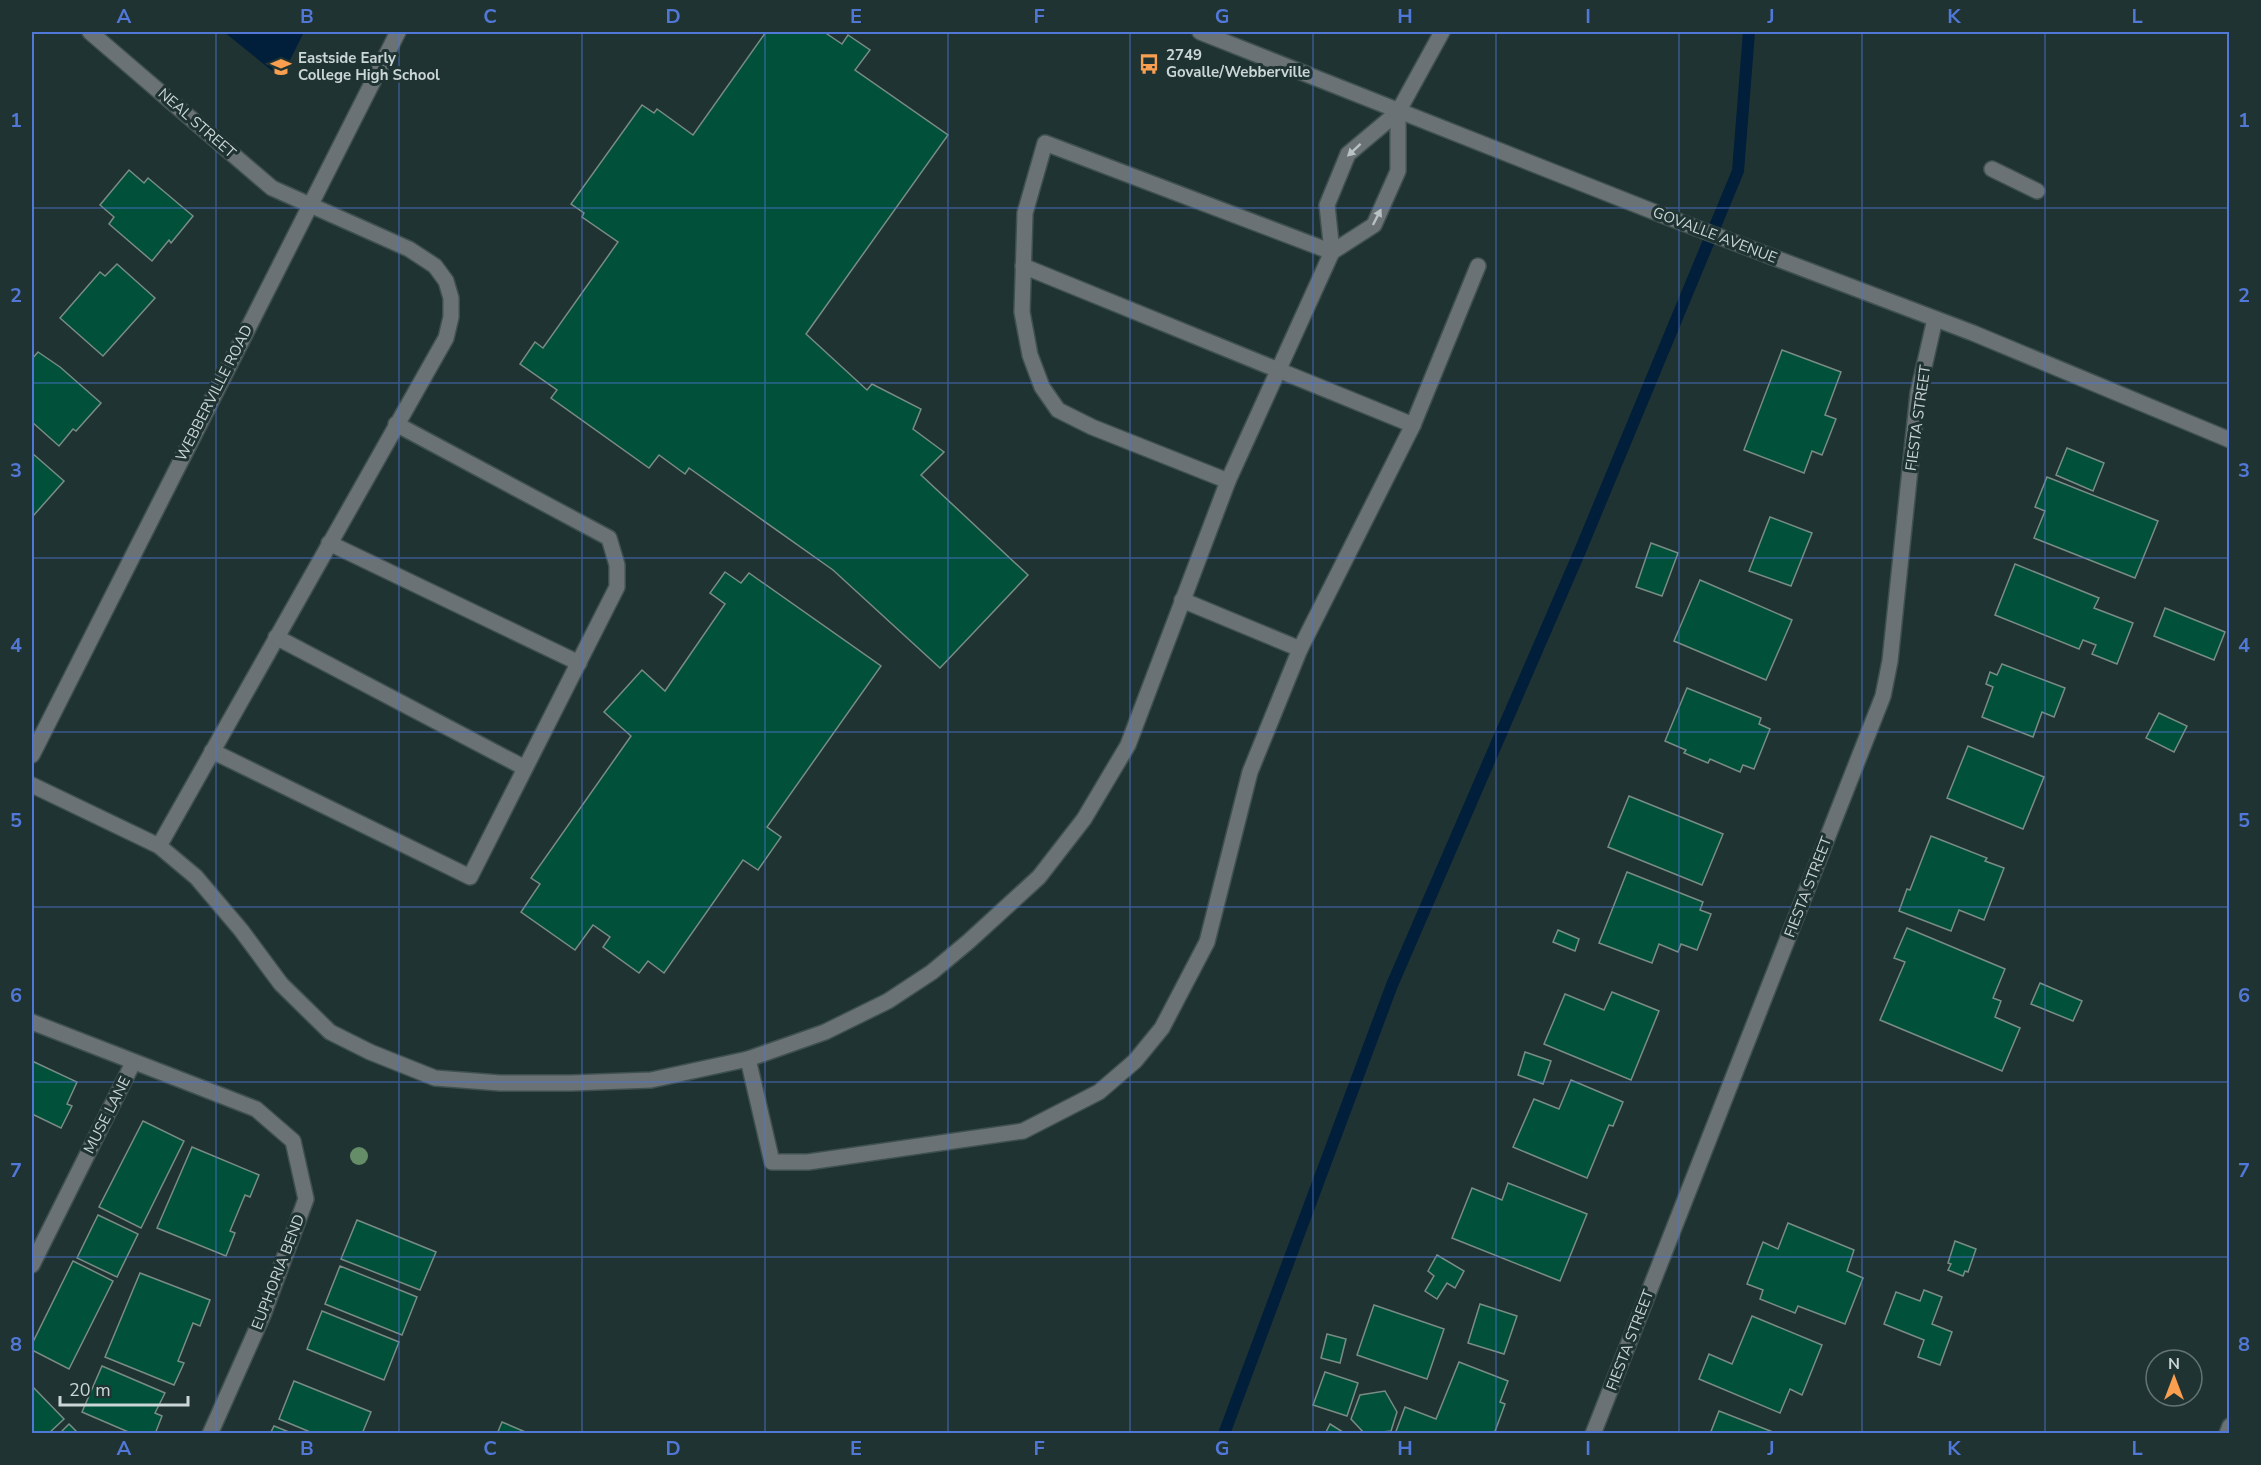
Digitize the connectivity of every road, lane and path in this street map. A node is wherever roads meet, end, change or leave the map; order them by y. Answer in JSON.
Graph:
{"nodes":[{"id":1,"x":90,"y":32,"type":"edge"},
{"id":2,"x":398,"y":32,"type":"edge"},
{"id":3,"x":1200,"y":32,"type":"edge"},
{"id":4,"x":1442,"y":32,"type":"edge"},
{"id":5,"x":1398,"y":112,"type":"junction"},
{"id":6,"x":1992,"y":169,"type":"dead end"},
{"id":7,"x":2037,"y":191,"type":"dead end"},
{"id":8,"x":309,"y":205,"type":"junction"},
{"id":9,"x":1332,"y":252,"type":"junction"},
{"id":10,"x":1023,"y":266,"type":"junction"},
{"id":11,"x":1478,"y":266,"type":"dead end"},
{"id":12,"x":1935,"y":319,"type":"junction"},
{"id":13,"x":1278,"y":370,"type":"junction"},
{"id":14,"x":396,"y":424,"type":"junction"},
{"id":15,"x":1413,"y":425,"type":"junction"},
{"id":16,"x":2229,"y":440,"type":"edge"},
{"id":17,"x":1228,"y":481,"type":"junction"},
{"id":18,"x":329,"y":543,"type":"junction"},
{"id":19,"x":1182,"y":600,"type":"junction"},
{"id":20,"x":276,"y":637,"type":"junction"},
{"id":21,"x":1300,"y":649,"type":"junction"},
{"id":22,"x":579,"y":663,"type":"junction"},
{"id":23,"x":212,"y":751,"type":"junction"},
{"id":24,"x":32,"y":755,"type":"edge"},
{"id":25,"x":525,"y":768,"type":"junction"},
{"id":26,"x":32,"y":784,"type":"edge"},
{"id":27,"x":159,"y":846,"type":"junction"},
{"id":28,"x":32,"y":1022,"type":"edge"},
{"id":29,"x":748,"y":1059,"type":"junction"},
{"id":30,"x":133,"y":1063,"type":"junction"},
{"id":31,"x":32,"y":1265,"type":"edge"},
{"id":32,"x":2229,"y":1426,"type":"edge"},
{"id":33,"x":210,"y":1434,"type":"edge"},
{"id":34,"x":1593,"y":1434,"type":"edge"},
{"id":35,"x":2227,"y":1434,"type":"edge"}],
"edges":[{"from":1,"to":8,"type":"street","name":"NEAL STREET"},
{"from":2,"to":8,"type":"street","name":"WEBBERVILLE ROAD"},
{"from":3,"to":5,"type":"street","name":"GOVALLE AVENUE"},
{"from":4,"to":5,"type":"street"},
{"from":9,"to":5,"type":"street","one_way":true},
{"from":5,"to":9,"type":"street","one_way":true},
{"from":5,"to":12,"type":"street","name":"GOVALLE AVENUE"},
{"from":6,"to":7,"type":"street"},
{"from":8,"to":14,"type":"street","name":"NEAL STREET"},
{"from":8,"to":24,"type":"street","name":"WEBBERVILLE ROAD"},
{"from":9,"to":10,"type":"street"},
{"from":9,"to":13,"type":"street"},
{"from":10,"to":13,"type":"street"},
{"from":10,"to":17,"type":"street"},
{"from":11,"to":15,"type":"street"},
{"from":12,"to":16,"type":"street","name":"GOVALLE AVENUE"},
{"from":12,"to":34,"type":"street","name":"FIESTA STREET"},
{"from":13,"to":15,"type":"street"},
{"from":13,"to":17,"type":"street"},
{"from":14,"to":18,"type":"street","name":"NEAL STREET"},
{"from":14,"to":22,"type":"street"},
{"from":15,"to":21,"type":"street"},
{"from":17,"to":19,"type":"street"},
{"from":18,"to":20,"type":"street","name":"NEAL STREET"},
{"from":18,"to":22,"type":"street"},
{"from":19,"to":21,"type":"street"},
{"from":19,"to":29,"type":"street"},
{"from":20,"to":23,"type":"street","name":"NEAL STREET"},
{"from":20,"to":25,"type":"street"},
{"from":21,"to":29,"type":"street"},
{"from":22,"to":25,"type":"street"},
{"from":23,"to":25,"type":"street"},
{"from":23,"to":27,"type":"street","name":"NEAL STREET"},
{"from":26,"to":27,"type":"street"},
{"from":27,"to":29,"type":"street"},
{"from":28,"to":30,"type":"street","name":"MUSE LANE"},
{"from":30,"to":31,"type":"street","name":"MUSE LANE"},
{"from":30,"to":33,"type":"street","name":"EUPHORIA BEND"},
{"from":32,"to":35,"type":"street"}]}
